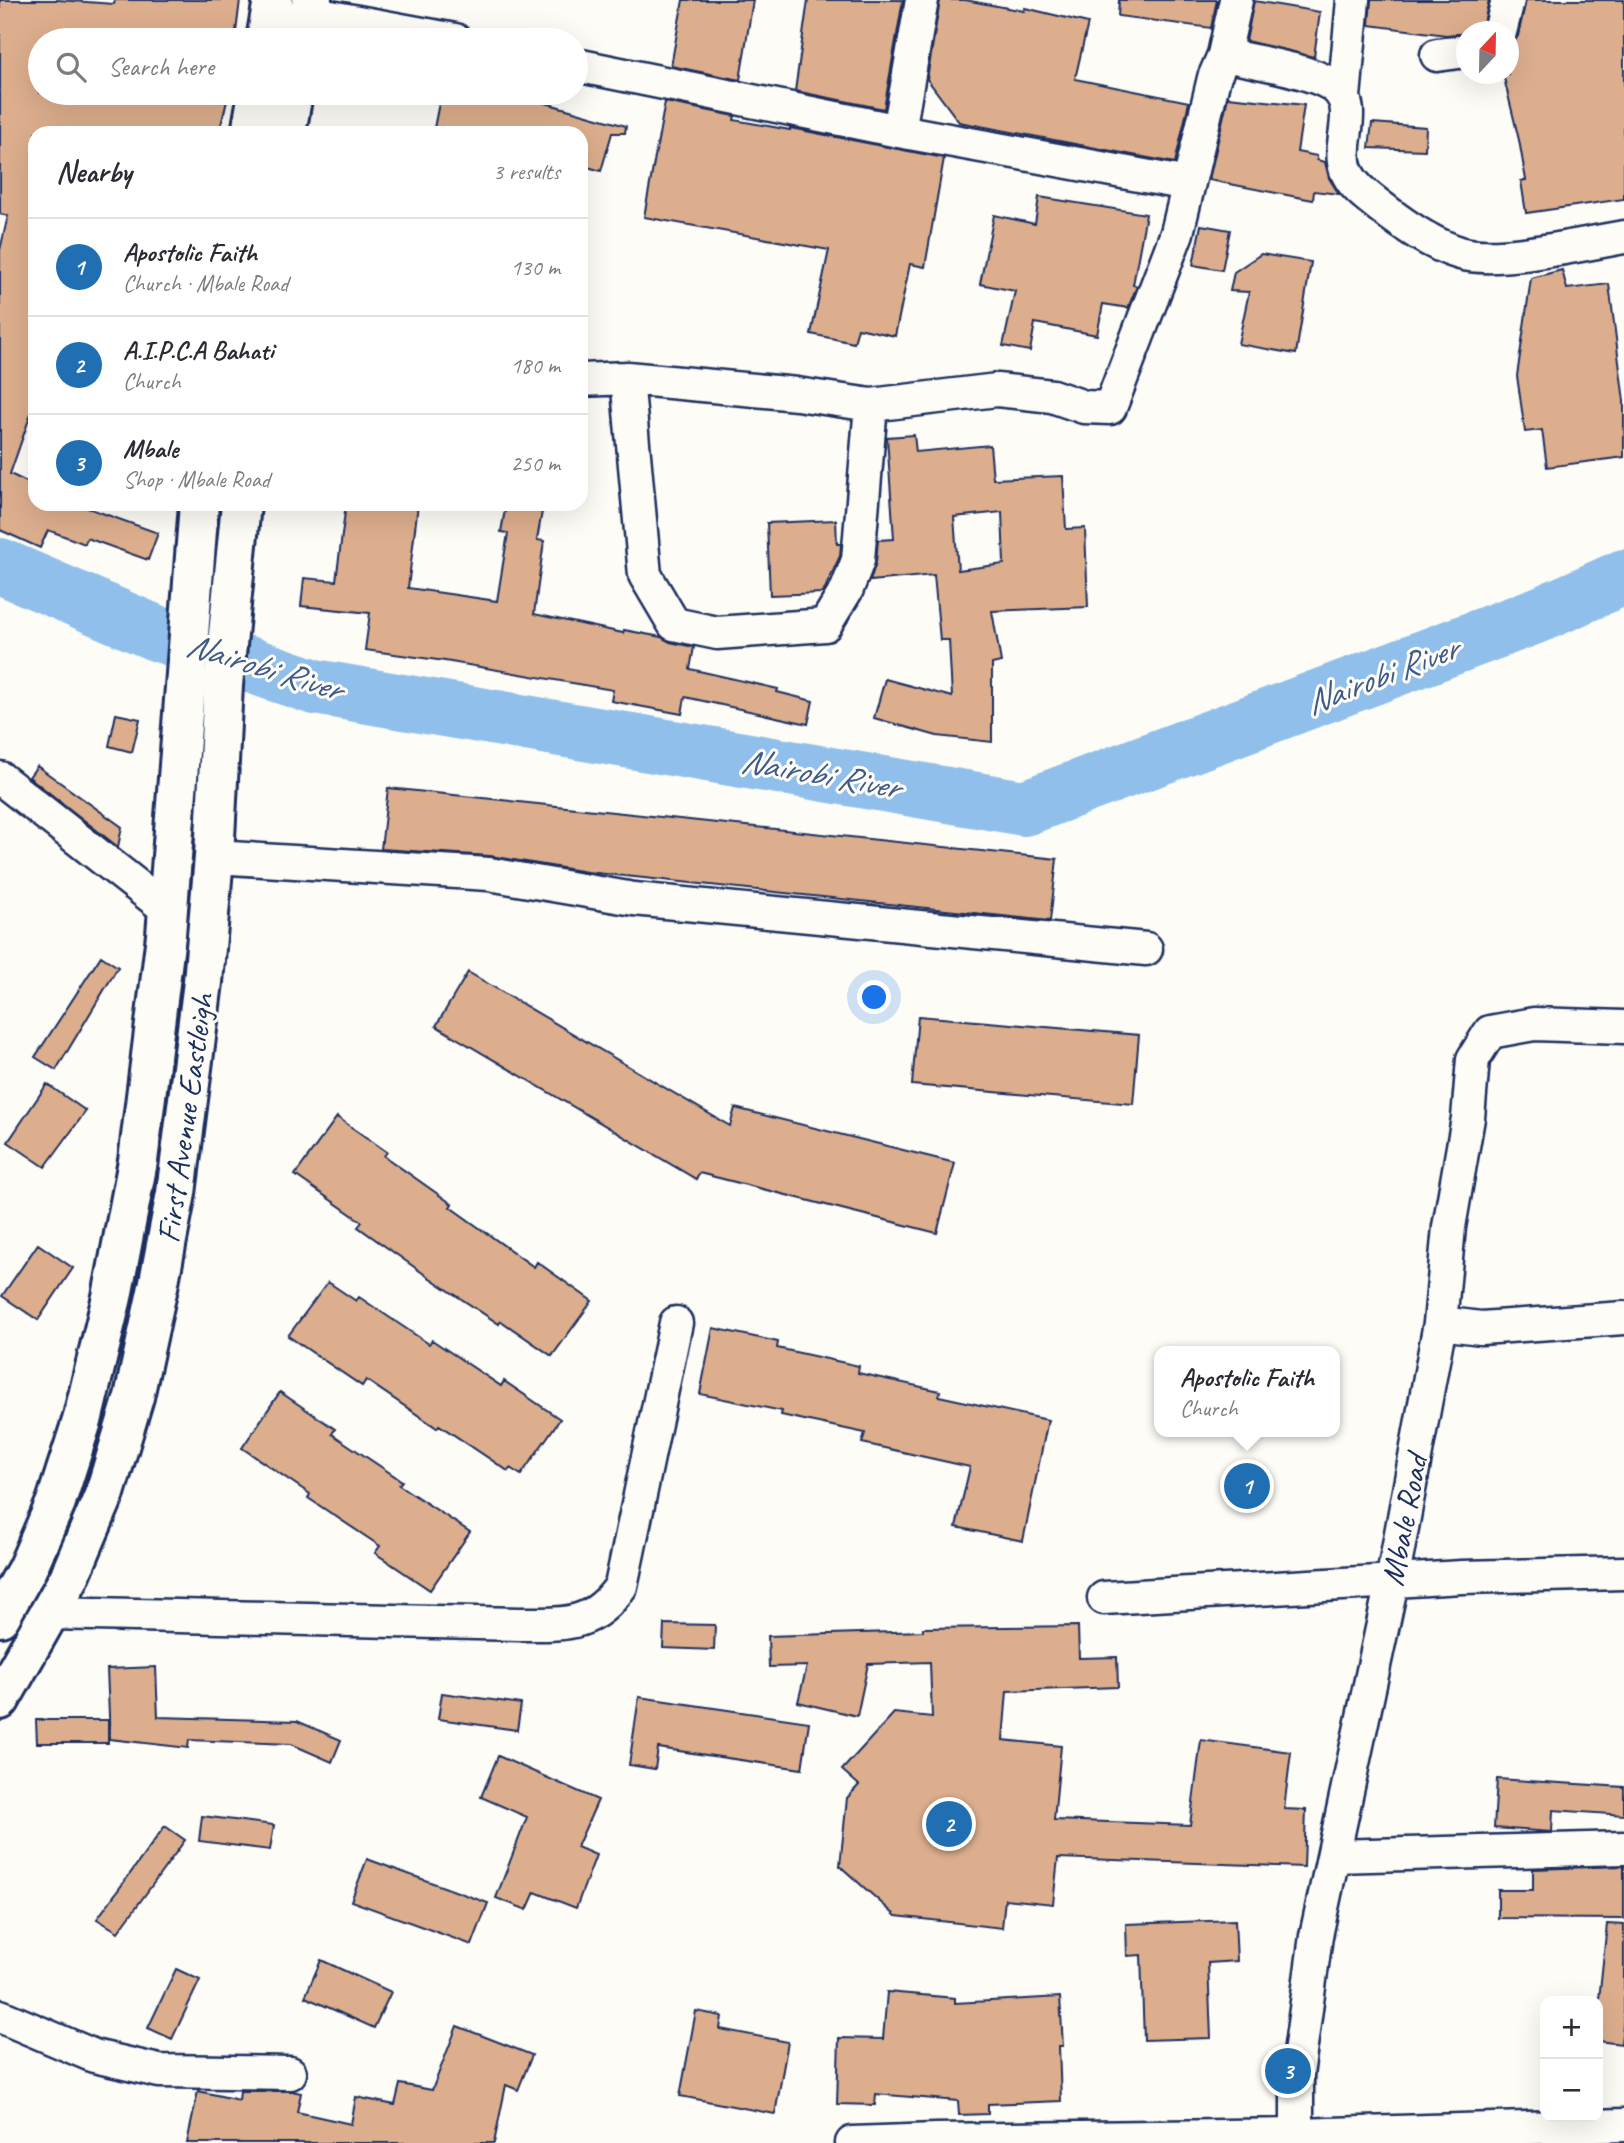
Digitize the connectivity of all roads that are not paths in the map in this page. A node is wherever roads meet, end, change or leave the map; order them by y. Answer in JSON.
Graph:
{"nodes":[{"id":1,"x":273,"y":0,"type":"edge"},
{"id":2,"x":922,"y":0,"type":"edge"},
{"id":3,"x":1236,"y":0,"type":"edge"},
{"id":4,"x":1353,"y":0,"type":"edge"},
{"id":5,"x":1508,"y":0,"type":"edge"},
{"id":6,"x":308,"y":18,"type":"edge"},
{"id":7,"x":1503,"y":21,"type":"edge"},
{"id":8,"x":268,"y":28,"type":"edge"},
{"id":9,"x":375,"y":28,"type":"edge"},
{"id":10,"x":1224,"y":55,"type":"junction"},
{"id":11,"x":588,"y":67,"type":"edge"},
{"id":12,"x":1344,"y":97,"type":"junction"},
{"id":13,"x":256,"y":105,"type":"edge"},
{"id":14,"x":291,"y":105,"type":"edge"},
{"id":15,"x":252,"y":126,"type":"edge"},
{"id":16,"x":287,"y":126,"type":"edge"},
{"id":17,"x":899,"y":131,"type":"junction"},
{"id":18,"x":1188,"y":184,"type":"junction"},
{"id":19,"x":1624,"y":237,"type":"edge"},
{"id":20,"x":627,"y":378,"type":"junction"},
{"id":21,"x":588,"y":380,"type":"edge"},
{"id":22,"x":871,"y":405,"type":"junction"},
{"id":23,"x":200,"y":511,"type":"edge"},
{"id":24,"x":240,"y":511,"type":"edge"},
{"id":25,"x":0,"y":778,"type":"edge"},
{"id":26,"x":214,"y":857,"type":"junction"},
{"id":27,"x":168,"y":909,"type":"junction"},
{"id":28,"x":1146,"y":949,"type":"dead end"},
{"id":29,"x":1624,"y":1027,"type":"edge"},
{"id":30,"x":1624,"y":1318,"type":"edge"},
{"id":31,"x":1440,"y":1322,"type":"junction"},
{"id":32,"x":676,"y":1323,"type":"dead end"},
{"id":33,"x":1624,"y":1573,"type":"edge"},
{"id":34,"x":1392,"y":1582,"type":"junction"},
{"id":35,"x":1104,"y":1598,"type":"dead end"},
{"id":36,"x":50,"y":1613,"type":"junction"},
{"id":37,"x":0,"y":1617,"type":"edge"},
{"id":38,"x":0,"y":1700,"type":"edge"},
{"id":39,"x":1624,"y":1848,"type":"edge"},
{"id":40,"x":1334,"y":1856,"type":"junction"},
{"id":41,"x":0,"y":2016,"type":"edge"},
{"id":42,"x":290,"y":2073,"type":"dead end"},
{"id":43,"x":1624,"y":2125,"type":"edge"},
{"id":44,"x":1297,"y":2139,"type":"edge"},
{"id":45,"x":936,"y":2141,"type":"edge"},
{"id":46,"x":896,"y":2142,"type":"edge"},
{"id":47,"x":852,"y":2143,"type":"edge"}],
"edges":[{"from":1,"to":8,"type":"main road"},
{"from":2,"to":17,"type":"street"},
{"from":3,"to":10,"type":"street"},
{"from":4,"to":12,"type":"street"},
{"from":5,"to":7,"type":"street"},
{"from":6,"to":9,"type":"street"},
{"from":10,"to":12,"type":"street"},
{"from":10,"to":18,"type":"street"},
{"from":11,"to":17,"type":"street"},
{"from":12,"to":19,"type":"street"},
{"from":13,"to":15,"type":"main road"},
{"from":14,"to":16,"type":"main road"},
{"from":17,"to":18,"type":"street"},
{"from":18,"to":22,"type":"street"},
{"from":20,"to":21,"type":"street"},
{"from":20,"to":22,"type":"street"},
{"from":20,"to":22,"type":"street"},
{"from":23,"to":27,"type":"main road","name":"First Avenue Eastleigh"},
{"from":24,"to":26,"type":"main road","name":"First Avenue Eastleigh"},
{"from":25,"to":27,"type":"street"},
{"from":26,"to":28,"type":"street"},
{"from":26,"to":36,"type":"main road","name":"First Avenue Eastleigh"},
{"from":27,"to":37,"type":"main road","name":"First Avenue Eastleigh"},
{"from":29,"to":31,"type":"street","name":"Mbale Road"},
{"from":30,"to":31,"type":"street"},
{"from":31,"to":34,"type":"street","name":"Mbale Road"},
{"from":32,"to":36,"type":"street"},
{"from":33,"to":34,"type":"street"},
{"from":34,"to":35,"type":"street"},
{"from":34,"to":40,"type":"street","name":"Mbale Road"},
{"from":36,"to":38,"type":"main road","name":"First Avenue Eastleigh"},
{"from":39,"to":40,"type":"street"},
{"from":40,"to":44,"type":"street","name":"Mbale Road"},
{"from":41,"to":42,"type":"street"},
{"from":43,"to":44,"type":"street"},
{"from":44,"to":45,"type":"street"},
{"from":45,"to":46,"type":"street"},
{"from":46,"to":47,"type":"street"}]}
